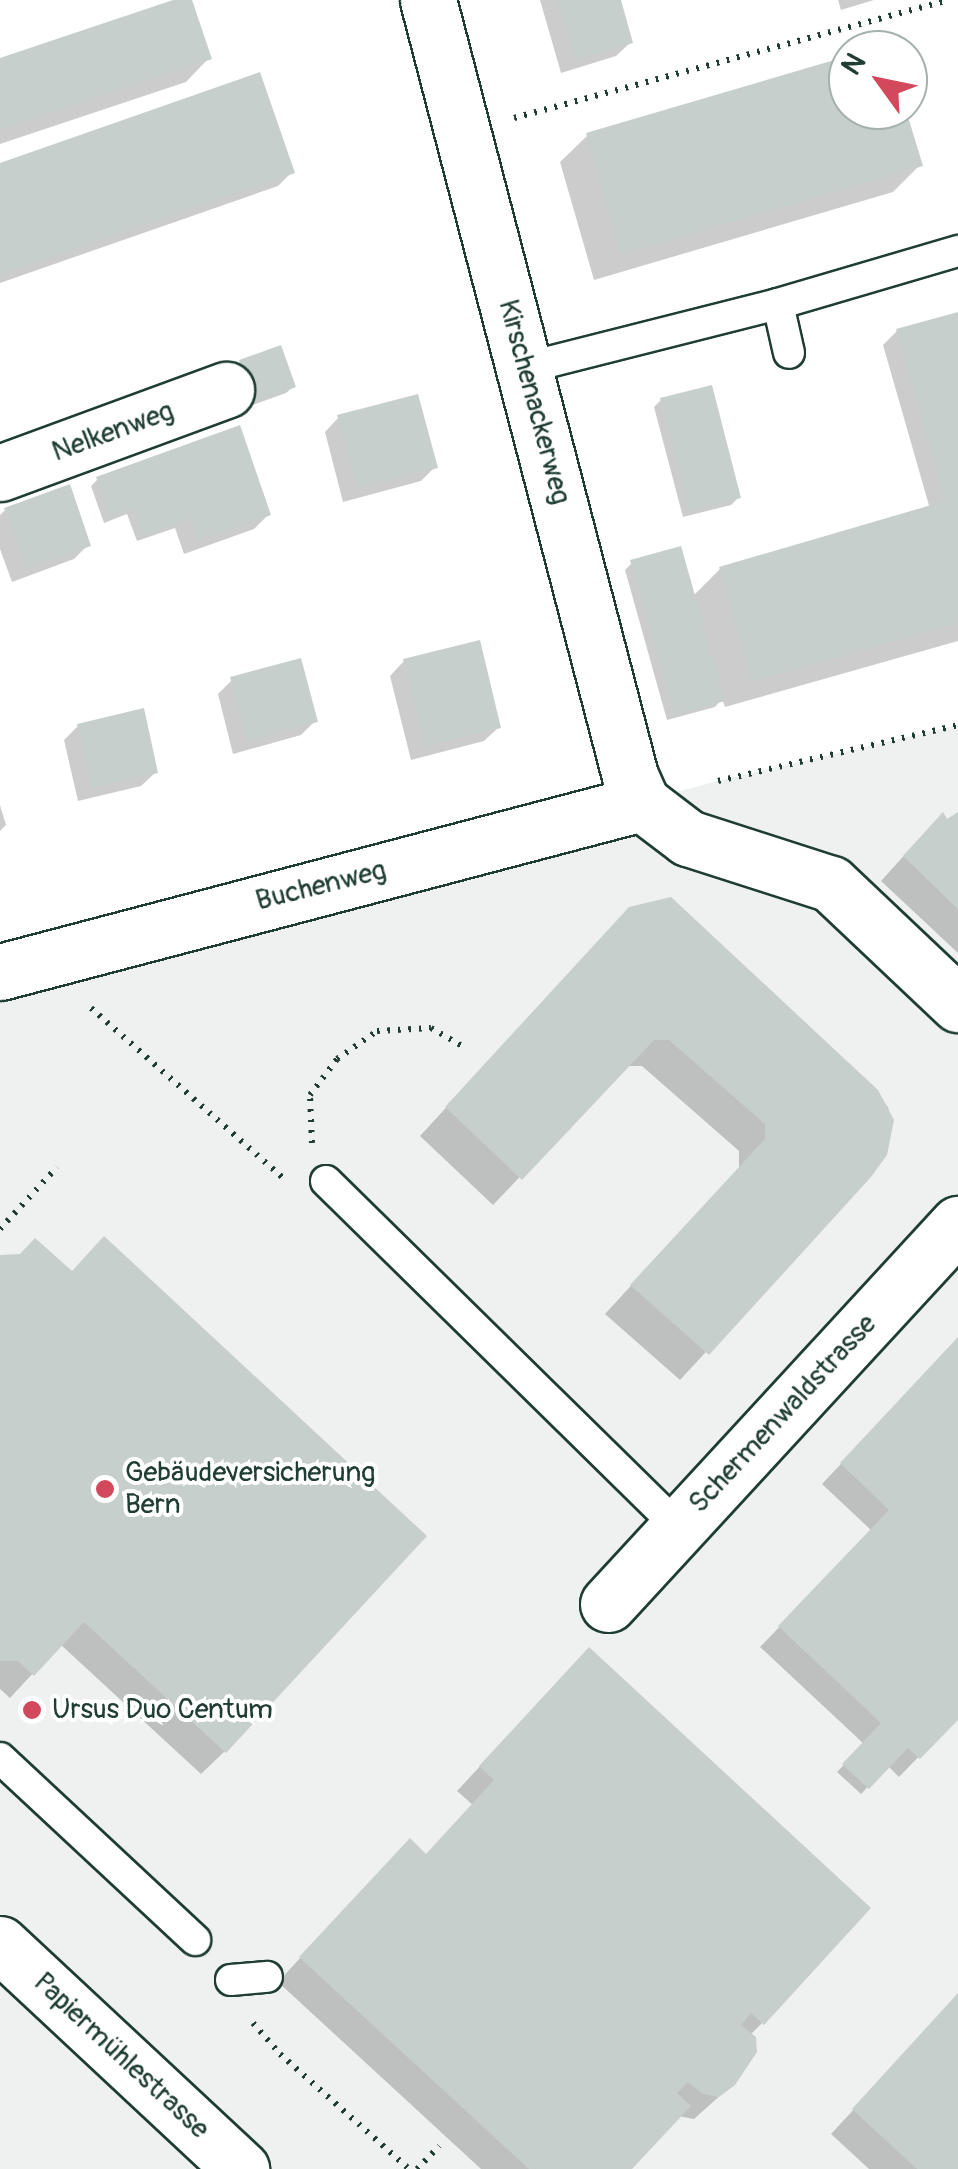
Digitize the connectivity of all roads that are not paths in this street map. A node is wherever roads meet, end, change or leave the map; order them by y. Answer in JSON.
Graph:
{"nodes":[{"id":1,"x":428,"y":0,"type":"edge"},
{"id":2,"x":958,"y":251,"type":"edge"},
{"id":3,"x":778,"y":304,"type":"junction"},
{"id":4,"x":789,"y":353,"type":"dead end"},
{"id":5,"x":525,"y":368,"type":"junction"},
{"id":6,"x":226,"y":390,"type":"dead end"},
{"id":7,"x":0,"y":473,"type":"edge"},
{"id":8,"x":642,"y":803,"type":"junction"},
{"id":9,"x":14,"y":967,"type":"edge"},
{"id":10,"x":958,"y":1004,"type":"edge"},
{"id":11,"x":326,"y":1181,"type":"road end"},
{"id":12,"x":958,"y":1224,"type":"edge"},
{"id":13,"x":678,"y":1527,"type":"junction"},
{"id":14,"x":608,"y":1604,"type":"dead end"},
{"id":15,"x":0,"y":1758,"type":"edge"},
{"id":16,"x":195,"y":1940,"type":"dead end"},
{"id":17,"x":0,"y":1944,"type":"edge"},
{"id":18,"x":268,"y":1977,"type":"dead end"},
{"id":19,"x":231,"y":1980,"type":"road end"},
{"id":20,"x":241,"y":2169,"type":"edge"}],
"edges":[{"from":1,"to":5,"type":"street","name":"Kirschenackerweg"},
{"from":2,"to":3,"type":"lane"},
{"from":3,"to":4,"type":"lane"},
{"from":3,"to":5,"type":"lane"},
{"from":5,"to":8,"type":"street","name":"Kirschenackerweg"},
{"from":6,"to":7,"type":"street","name":"Nelkenweg"},
{"from":8,"to":9,"type":"street","name":"Buchenweg"},
{"from":8,"to":10,"type":"street"},
{"from":11,"to":13,"type":"lane"},
{"from":12,"to":13,"type":"street","name":"Schermenwaldstrasse"},
{"from":13,"to":14,"type":"street","name":"Schermenwaldstrasse"},
{"from":15,"to":16,"type":"lane"},
{"from":17,"to":20,"type":"street","name":"Papiermühlestrasse"},
{"from":18,"to":19,"type":"lane"}]}
